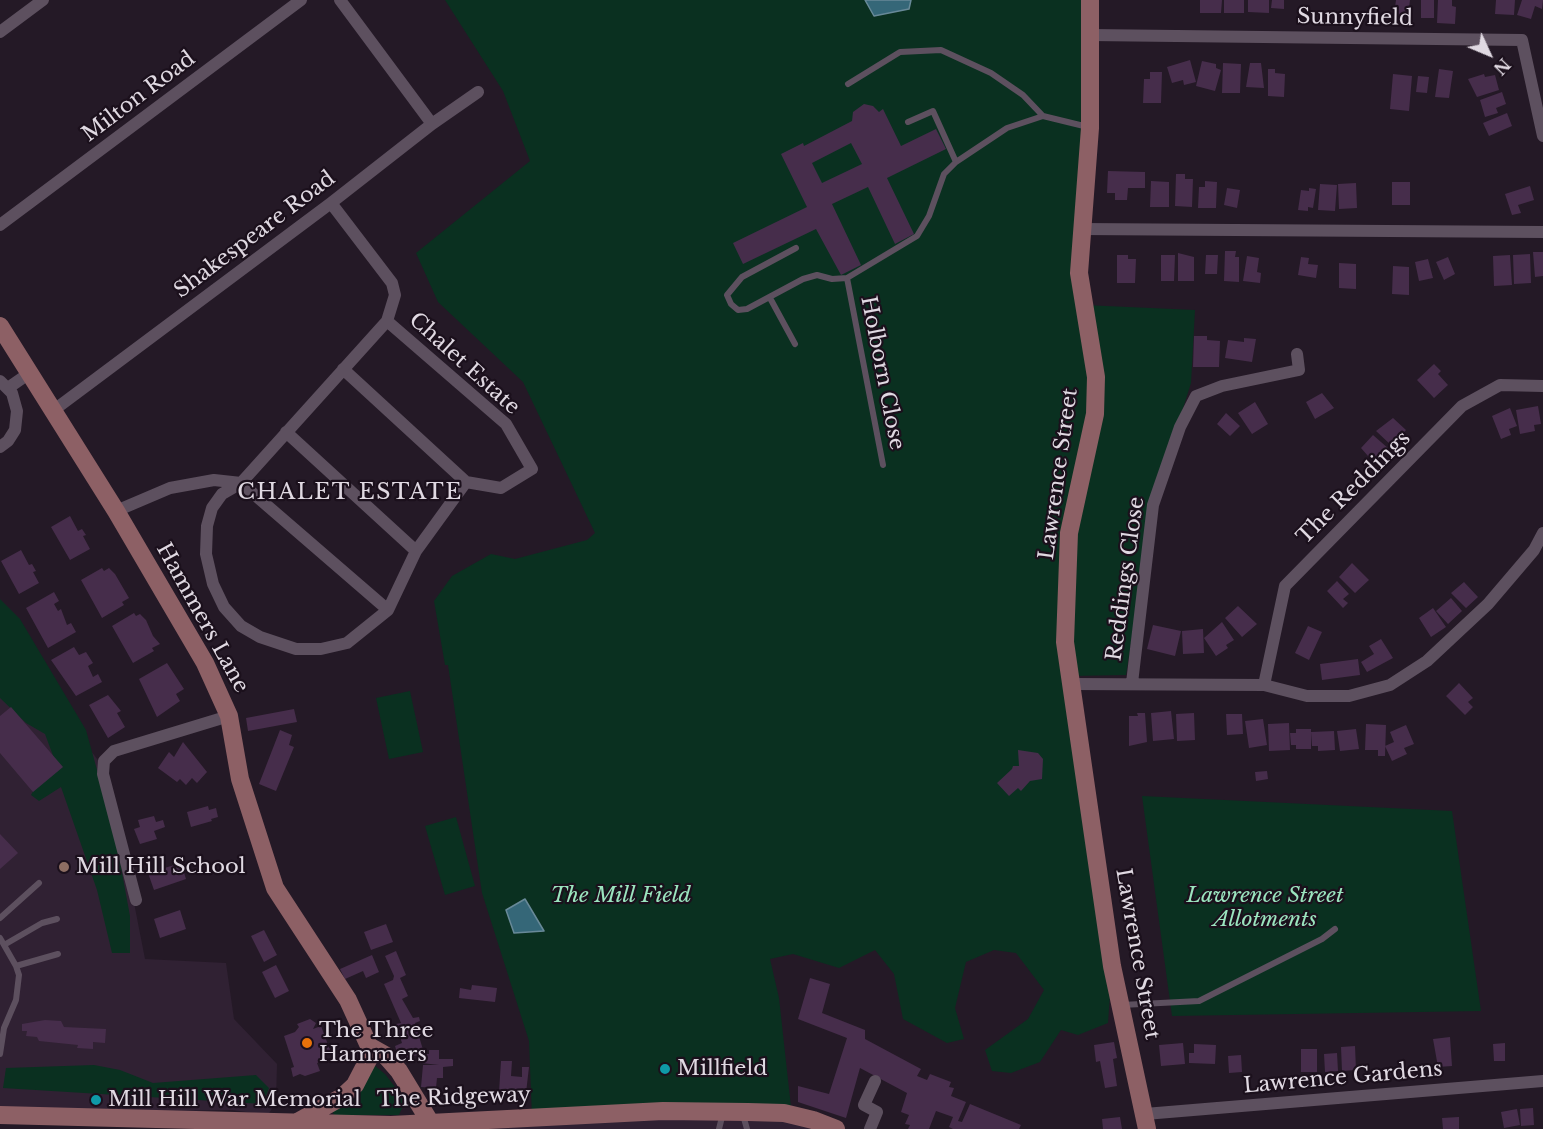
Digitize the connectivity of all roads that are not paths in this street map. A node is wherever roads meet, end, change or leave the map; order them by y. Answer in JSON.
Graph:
{"nodes":[{"id":1,"x":43,"y":0,"type":"edge"},
{"id":2,"x":301,"y":0,"type":"edge"},
{"id":3,"x":340,"y":0,"type":"edge"},
{"id":4,"x":1090,"y":0,"type":"edge"},
{"id":5,"x":0,"y":32,"type":"edge"},
{"id":6,"x":1090,"y":35,"type":"junction"},
{"id":7,"x":848,"y":84,"type":"dead end"},
{"id":8,"x":478,"y":92,"type":"dead end"},
{"id":9,"x":1043,"y":116,"type":"junction"},
{"id":10,"x":908,"y":122,"type":"dead end"},
{"id":11,"x":432,"y":124,"type":"junction"},
{"id":12,"x":1090,"y":128,"type":"junction"},
{"id":13,"x":1543,"y":136,"type":"edge"},
{"id":14,"x":956,"y":162,"type":"junction"},
{"id":15,"x":331,"y":203,"type":"junction"},
{"id":16,"x":0,"y":225,"type":"edge"},
{"id":17,"x":1080,"y":229,"type":"junction"},
{"id":18,"x":1543,"y":232,"type":"edge"},
{"id":19,"x":796,"y":248,"type":"dead end"},
{"id":20,"x":847,"y":278,"type":"junction"},
{"id":21,"x":770,"y":298,"type":"junction"},
{"id":22,"x":387,"y":321,"type":"junction"},
{"id":23,"x":0,"y":326,"type":"edge"},
{"id":24,"x":795,"y":344,"type":"dead end"},
{"id":25,"x":1297,"y":354,"type":"dead end"},
{"id":26,"x":343,"y":369,"type":"junction"},
{"id":27,"x":31,"y":372,"type":"junction"},
{"id":28,"x":4,"y":385,"type":"edge"},
{"id":29,"x":1543,"y":386,"type":"edge"},
{"id":30,"x":54,"y":410,"type":"junction"},
{"id":31,"x":285,"y":432,"type":"junction"},
{"id":32,"x":0,"y":447,"type":"edge"},
{"id":33,"x":884,"y":465,"type":"dead end"},
{"id":34,"x":241,"y":483,"type":"junction"},
{"id":35,"x":466,"y":483,"type":"junction"},
{"id":36,"x":116,"y":511,"type":"junction"},
{"id":37,"x":1543,"y":533,"type":"edge"},
{"id":38,"x":416,"y":551,"type":"junction"},
{"id":39,"x":388,"y":610,"type":"junction"},
{"id":40,"x":1131,"y":683,"type":"junction"},
{"id":41,"x":1072,"y":684,"type":"junction"},
{"id":42,"x":1263,"y":685,"type":"junction"},
{"id":43,"x":229,"y":716,"type":"junction"},
{"id":44,"x":39,"y":883,"type":"dead end"},
{"id":45,"x":136,"y":900,"type":"dead end"},
{"id":46,"x":0,"y":918,"type":"edge"},
{"id":47,"x":57,"y":919,"type":"dead end"},
{"id":48,"x":1335,"y":929,"type":"dead end"},
{"id":49,"x":2,"y":942,"type":"edge"},
{"id":50,"x":58,"y":954,"type":"dead end"},
{"id":51,"x":16,"y":966,"type":"junction"},
{"id":52,"x":1122,"y":1005,"type":"junction"},
{"id":53,"x":369,"y":1046,"type":"junction"},
{"id":54,"x":0,"y":1054,"type":"edge"},
{"id":55,"x":875,"y":1081,"type":"dead end"},
{"id":56,"x":1543,"y":1081,"type":"edge"},
{"id":57,"x":6,"y":1120,"type":"edge"},
{"id":58,"x":721,"y":1120,"type":"edge"},
{"id":59,"x":744,"y":1120,"type":"edge"},
{"id":60,"x":299,"y":1121,"type":"junction"},
{"id":61,"x":1146,"y":1121,"type":"edge"},
{"id":62,"x":180,"y":1124,"type":"edge"},
{"id":63,"x":231,"y":1125,"type":"edge"},
{"id":64,"x":420,"y":1125,"type":"edge"},
{"id":65,"x":391,"y":1127,"type":"edge"},
{"id":66,"x":836,"y":1129,"type":"edge"},
{"id":67,"x":870,"y":1129,"type":"edge"}],
"edges":[{"from":1,"to":5,"type":"street"},
{"from":2,"to":16,"type":"street","name":"Milton Road"},
{"from":3,"to":11,"type":"street"},
{"from":4,"to":6,"type":"main road","name":"Lawrence Street"},
{"from":6,"to":12,"type":"main road","name":"Lawrence Street"},
{"from":6,"to":13,"type":"street","name":"Sunnyfield"},
{"from":7,"to":9,"type":"lane"},
{"from":8,"to":11,"type":"street","name":"Shakespeare Road"},
{"from":9,"to":12,"type":"lane"},
{"from":9,"to":14,"type":"lane","name":"Holborn Close"},
{"from":10,"to":14,"type":"lane"},
{"from":11,"to":15,"type":"street","name":"Shakespeare Road"},
{"from":12,"to":17,"type":"main road","name":"Lawrence Street"},
{"from":14,"to":20,"type":"lane","name":"Holborn Close"},
{"from":15,"to":22,"type":"street","name":"Chalet Estate"},
{"from":15,"to":30,"type":"street","name":"Shakespeare Road"},
{"from":17,"to":18,"type":"street"},
{"from":17,"to":41,"type":"main road","name":"Lawrence Street"},
{"from":19,"to":21,"type":"lane"},
{"from":20,"to":21,"type":"lane"},
{"from":20,"to":33,"type":"lane","name":"Holborn Close"},
{"from":21,"to":24,"type":"lane"},
{"from":22,"to":26,"type":"street","name":"Chalet Estate"},
{"from":22,"to":35,"type":"street","name":"Chalet Estate"},
{"from":23,"to":27,"type":"main road","name":"Hammers Lane"},
{"from":25,"to":40,"type":"street","name":"Reddings Close"},
{"from":26,"to":31,"type":"street","name":"Chalet Estate"},
{"from":26,"to":35,"type":"street"},
{"from":27,"to":28,"type":"street"},
{"from":27,"to":30,"type":"main road","name":"Hammers Lane"},
{"from":28,"to":32,"type":"street"},
{"from":29,"to":42,"type":"street","name":"The Reddings"},
{"from":30,"to":36,"type":"main road","name":"Hammers Lane"},
{"from":31,"to":34,"type":"street","name":"Chalet Estate"},
{"from":31,"to":38,"type":"street"},
{"from":34,"to":36,"type":"street"},
{"from":34,"to":39,"type":"street"},
{"from":34,"to":39,"type":"street","name":"Chalet Estate"},
{"from":35,"to":38,"type":"street","name":"Chalet Estate"},
{"from":36,"to":43,"type":"main road","name":"Hammers Lane"},
{"from":37,"to":42,"type":"street"},
{"from":38,"to":39,"type":"street","name":"Chalet Estate"},
{"from":40,"to":41,"type":"street"},
{"from":40,"to":42,"type":"street"},
{"from":41,"to":52,"type":"main road","name":"Lawrence Street"},
{"from":43,"to":45,"type":"street"},
{"from":43,"to":53,"type":"main road","name":"Hammers Lane"},
{"from":44,"to":46,"type":"lane"},
{"from":47,"to":49,"type":"lane"},
{"from":48,"to":52,"type":"lane"},
{"from":49,"to":51,"type":"lane"},
{"from":50,"to":51,"type":"lane"},
{"from":51,"to":54,"type":"lane"},
{"from":52,"to":61,"type":"main road","name":"Lawrence Street"},
{"from":53,"to":60,"type":"main road"},
{"from":53,"to":64,"type":"main road","name":"Hammers Lane"},
{"from":55,"to":67,"type":"street"},
{"from":56,"to":61,"type":"street","name":"Lawrence Gardens"},
{"from":57,"to":62,"type":"main road","name":"The Ridgeway"},
{"from":58,"to":59,"type":"main road","name":"The Ridgeway"},
{"from":58,"to":64,"type":"main road","name":"The Ridgeway"},
{"from":59,"to":66,"type":"main road","name":"The Ridgeway"},
{"from":60,"to":63,"type":"main road","name":"The Ridgeway"},
{"from":60,"to":65,"type":"main road","name":"The Ridgeway"},
{"from":62,"to":63,"type":"main road","name":"The Ridgeway"},
{"from":64,"to":65,"type":"main road","name":"The Ridgeway"}]}
